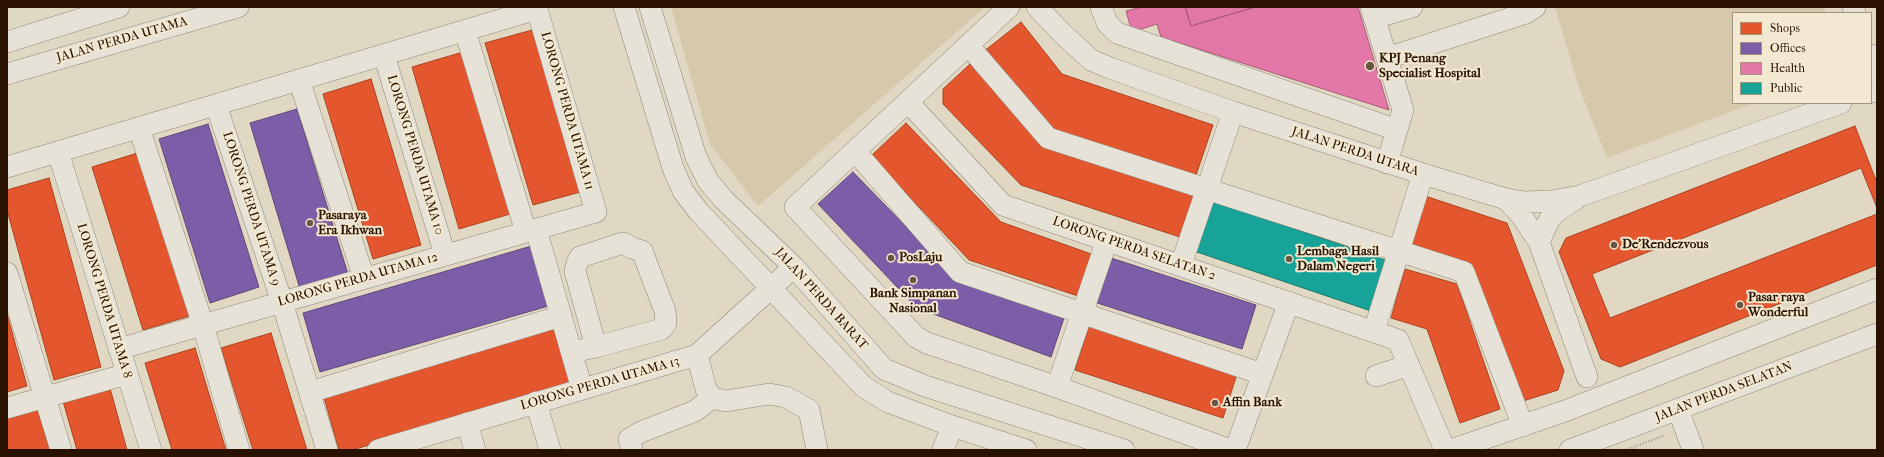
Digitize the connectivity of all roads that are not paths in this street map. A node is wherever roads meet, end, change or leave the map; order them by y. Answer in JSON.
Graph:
{"nodes":[{"id":1,"x":238,"y":7,"type":"edge"},
{"id":2,"x":624,"y":7,"type":"edge"},
{"id":3,"x":650,"y":7,"type":"edge"},
{"id":4,"x":1009,"y":7,"type":"edge"},
{"id":5,"x":1037,"y":7,"type":"edge"},
{"id":6,"x":1101,"y":7,"type":"edge"},
{"id":7,"x":1412,"y":7,"type":"edge"},
{"id":8,"x":1535,"y":7,"type":"edge"},
{"id":9,"x":111,"y":8,"type":"edge"},
{"id":10,"x":1373,"y":13,"type":"edge"},
{"id":11,"x":466,"y":31,"type":"junction"},
{"id":12,"x":7,"y":42,"type":"edge"},
{"id":13,"x":115,"y":42,"type":"junction"},
{"id":14,"x":968,"y":45,"type":"junction"},
{"id":15,"x":384,"y":55,"type":"junction"},
{"id":16,"x":1387,"y":58,"type":"junction"},
{"id":17,"x":1872,"y":58,"type":"edge"},
{"id":18,"x":1877,"y":71,"type":"edge"},
{"id":19,"x":7,"y":74,"type":"edge"},
{"id":20,"x":299,"y":80,"type":"junction"},
{"id":21,"x":908,"y":102,"type":"junction"},
{"id":22,"x":1838,"y":104,"type":"edge"},
{"id":23,"x":216,"y":105,"type":"junction"},
{"id":24,"x":1233,"y":112,"type":"junction"},
{"id":25,"x":139,"y":128,"type":"junction"},
{"id":26,"x":1397,"y":130,"type":"junction"},
{"id":27,"x":855,"y":151,"type":"junction"},
{"id":28,"x":58,"y":152,"type":"junction"},
{"id":29,"x":1388,"y":163,"type":"junction"},
{"id":30,"x":7,"y":167,"type":"edge"},
{"id":31,"x":1423,"y":174,"type":"junction"},
{"id":32,"x":1207,"y":190,"type":"junction"},
{"id":33,"x":1580,"y":196,"type":"junction"},
{"id":34,"x":1506,"y":199,"type":"junction"},
{"id":35,"x":596,"y":212,"type":"joint"},
{"id":36,"x":531,"y":230,"type":"junction"},
{"id":37,"x":1107,"y":240,"type":"junction"},
{"id":38,"x":1539,"y":242,"type":"junction"},
{"id":39,"x":1399,"y":252,"type":"junction"},
{"id":40,"x":445,"y":255,"type":"junction"},
{"id":41,"x":1181,"y":264,"type":"junction"},
{"id":42,"x":794,"y":267,"type":"junction"},
{"id":43,"x":7,"y":273,"type":"edge"},
{"id":44,"x":364,"y":278,"type":"junction"},
{"id":45,"x":771,"y":288,"type":"junction"},
{"id":46,"x":1877,"y":289,"type":"edge"},
{"id":47,"x":282,"y":302,"type":"junction"},
{"id":48,"x":1288,"y":302,"type":"junction"},
{"id":49,"x":1082,"y":312,"type":"junction"},
{"id":50,"x":561,"y":316,"type":"junction"},
{"id":51,"x":203,"y":325,"type":"junction"},
{"id":52,"x":1374,"y":331,"type":"junction"},
{"id":53,"x":1877,"y":334,"type":"edge"},
{"id":54,"x":596,"y":348,"type":"junction"},
{"id":55,"x":119,"y":349,"type":"junction"},
{"id":56,"x":572,"y":352,"type":"junction"},
{"id":57,"x":697,"y":355,"type":"junction"},
{"id":58,"x":1409,"y":365,"type":"junction"},
{"id":59,"x":127,"y":374,"type":"junction"},
{"id":60,"x":1262,"y":374,"type":"junction"},
{"id":61,"x":1376,"y":376,"type":"dead end"},
{"id":62,"x":1587,"y":377,"type":"junction"},
{"id":63,"x":1632,"y":385,"type":"junction"},
{"id":64,"x":925,"y":386,"type":"junction"},
{"id":65,"x":1057,"y":387,"type":"junction"},
{"id":66,"x":582,"y":389,"type":"junction"},
{"id":67,"x":310,"y":392,"type":"junction"},
{"id":68,"x":45,"y":398,"type":"junction"},
{"id":69,"x":712,"y":398,"type":"junction"},
{"id":70,"x":536,"y":402,"type":"junction"},
{"id":71,"x":7,"y":408,"type":"edge"},
{"id":72,"x":1678,"y":409,"type":"junction"},
{"id":73,"x":914,"y":411,"type":"junction"},
{"id":74,"x":1565,"y":411,"type":"junction"},
{"id":75,"x":467,"y":423,"type":"junction"},
{"id":76,"x":952,"y":426,"type":"junction"},
{"id":77,"x":1522,"y":426,"type":"junction"},
{"id":78,"x":972,"y":442,"type":"edge"},
{"id":79,"x":61,"y":450,"type":"edge"},
{"id":80,"x":151,"y":450,"type":"edge"},
{"id":81,"x":240,"y":450,"type":"edge"},
{"id":82,"x":327,"y":450,"type":"edge"},
{"id":83,"x":378,"y":450,"type":"edge"},
{"id":84,"x":475,"y":450,"type":"edge"},
{"id":85,"x":550,"y":450,"type":"edge"},
{"id":86,"x":632,"y":450,"type":"edge"},
{"id":87,"x":817,"y":450,"type":"edge"},
{"id":88,"x":943,"y":450,"type":"edge"},
{"id":89,"x":1026,"y":450,"type":"edge"},
{"id":90,"x":1124,"y":450,"type":"edge"},
{"id":91,"x":1231,"y":450,"type":"edge"},
{"id":92,"x":1235,"y":450,"type":"edge"},
{"id":93,"x":1445,"y":450,"type":"edge"},
{"id":94,"x":1452,"y":450,"type":"edge"},
{"id":95,"x":1570,"y":450,"type":"edge"},
{"id":96,"x":1692,"y":450,"type":"edge"}],
"edges":[{"from":1,"to":13,"type":"street","name":"JALAN PERDA UTAMA"},
{"from":2,"to":45,"type":"street"},
{"from":3,"to":42,"type":"street","name":"JALAN PERDA BARAT"},
{"from":4,"to":14,"type":"street"},
{"from":5,"to":24,"type":"street","name":"JALAN PERDA UTARA"},
{"from":6,"to":26,"type":"street"},
{"from":7,"to":10,"type":"street"},
{"from":8,"to":16,"type":"street"},
{"from":9,"to":12,"type":"street"},
{"from":9,"to":13,"type":"street"},
{"from":10,"to":16,"type":"street"},
{"from":11,"to":15,"type":"street"},
{"from":11,"to":35,"type":"street","name":"LORONG PERDA UTAMA 11"},
{"from":11,"to":36,"type":"street"},
{"from":13,"to":19,"type":"street","name":"JALAN PERDA UTAMA"},
{"from":14,"to":21,"type":"street"},
{"from":14,"to":32,"type":"street"},
{"from":15,"to":20,"type":"street"},
{"from":15,"to":40,"type":"street","name":"LORONG PERDA UTAMA 10"},
{"from":16,"to":26,"type":"street"},
{"from":17,"to":18,"type":"street"},
{"from":20,"to":23,"type":"street"},
{"from":20,"to":44,"type":"street"},
{"from":21,"to":27,"type":"street"},
{"from":21,"to":37,"type":"street","name":"LORONG PERDA SELATAN 2"},
{"from":22,"to":33,"type":"street"},
{"from":23,"to":25,"type":"street"},
{"from":23,"to":47,"type":"street","name":"LORONG PERDA UTAMA 9"},
{"from":24,"to":29,"type":"street","name":"JALAN PERDA UTARA"},
{"from":24,"to":32,"type":"street"},
{"from":25,"to":28,"type":"street"},
{"from":25,"to":51,"type":"street"},
{"from":26,"to":29,"type":"street"},
{"from":27,"to":49,"type":"street"},
{"from":27,"to":65,"type":"street"},
{"from":28,"to":30,"type":"street"},
{"from":28,"to":55,"type":"street","name":"LORONG PERDA UTAMA 8"},
{"from":29,"to":31,"type":"street","name":"JALAN PERDA UTARA"},
{"from":31,"to":34,"type":"street","name":"JALAN PERDA UTARA"},
{"from":31,"to":39,"type":"street"},
{"from":32,"to":39,"type":"street"},
{"from":32,"to":41,"type":"street"},
{"from":33,"to":34,"type":"street"},
{"from":33,"to":38,"type":"street"},
{"from":34,"to":38,"type":"street","name":"JALAN PERDA UTARA"},
{"from":35,"to":36,"type":"street","name":"LORONG PERDA UTAMA 12"},
{"from":36,"to":40,"type":"street","name":"LORONG PERDA UTAMA 12"},
{"from":36,"to":50,"type":"street"},
{"from":37,"to":41,"type":"street","name":"LORONG PERDA SELATAN 2"},
{"from":37,"to":49,"type":"street"},
{"from":38,"to":62,"type":"street","name":"JALAN PERDA UTARA"},
{"from":39,"to":52,"type":"street"},
{"from":39,"to":77,"type":"street"},
{"from":40,"to":44,"type":"street","name":"LORONG PERDA UTAMA 12"},
{"from":41,"to":48,"type":"street","name":"LORONG PERDA SELATAN 2"},
{"from":42,"to":45,"type":"street","name":"LORONG PERDA UTAMA 13"},
{"from":42,"to":64,"type":"street","name":"JALAN PERDA BARAT"},
{"from":43,"to":68,"type":"street"},
{"from":44,"to":47,"type":"street","name":"LORONG PERDA UTAMA 12"},
{"from":45,"to":57,"type":"street","name":"LORONG PERDA UTAMA 13"},
{"from":45,"to":73,"type":"street"},
{"from":46,"to":63,"type":"street"},
{"from":47,"to":51,"type":"street","name":"LORONG PERDA UTAMA 12"},
{"from":47,"to":67,"type":"street","name":"LORONG PERDA UTAMA 9"},
{"from":48,"to":52,"type":"street","name":"LORONG PERDA SELATAN 2"},
{"from":48,"to":60,"type":"street"},
{"from":49,"to":60,"type":"street"},
{"from":49,"to":65,"type":"street"},
{"from":50,"to":56,"type":"street"},
{"from":50,"to":67,"type":"street"},
{"from":51,"to":55,"type":"street","name":"LORONG PERDA UTAMA 12"},
{"from":51,"to":81,"type":"street"},
{"from":52,"to":58,"type":"street","name":"LORONG PERDA SELATAN 2"},
{"from":53,"to":72,"type":"street","name":"JALAN PERDA SELATAN"},
{"from":54,"to":54,"type":"street"},
{"from":54,"to":56,"type":"street"},
{"from":55,"to":59,"type":"street","name":"LORONG PERDA UTAMA 8"},
{"from":56,"to":66,"type":"street"},
{"from":57,"to":66,"type":"street","name":"LORONG PERDA UTAMA 13"},
{"from":57,"to":69,"type":"street"},
{"from":58,"to":61,"type":"street"},
{"from":58,"to":93,"type":"street"},
{"from":59,"to":68,"type":"street"},
{"from":59,"to":80,"type":"street","name":"LORONG PERDA UTAMA 8"},
{"from":60,"to":92,"type":"street"},
{"from":62,"to":63,"type":"street"},
{"from":62,"to":74,"type":"street"},
{"from":63,"to":74,"type":"street"},
{"from":64,"to":73,"type":"street"},
{"from":64,"to":90,"type":"street","name":"JALAN PERDA BARAT"},
{"from":65,"to":91,"type":"street"},
{"from":66,"to":70,"type":"street","name":"LORONG PERDA UTAMA 13"},
{"from":67,"to":82,"type":"street","name":"LORONG PERDA UTAMA 9"},
{"from":68,"to":71,"type":"street"},
{"from":68,"to":79,"type":"street"},
{"from":69,"to":86,"type":"street"},
{"from":69,"to":87,"type":"street"},
{"from":70,"to":75,"type":"street","name":"LORONG PERDA UTAMA 13"},
{"from":70,"to":85,"type":"street"},
{"from":72,"to":95,"type":"street","name":"JALAN PERDA SELATAN"},
{"from":72,"to":96,"type":"street"},
{"from":73,"to":76,"type":"street"},
{"from":74,"to":77,"type":"street"},
{"from":75,"to":83,"type":"street","name":"LORONG PERDA UTAMA 13"},
{"from":75,"to":84,"type":"street"},
{"from":76,"to":78,"type":"street"},
{"from":76,"to":88,"type":"street"},
{"from":77,"to":94,"type":"street"},
{"from":78,"to":89,"type":"street"}]}
